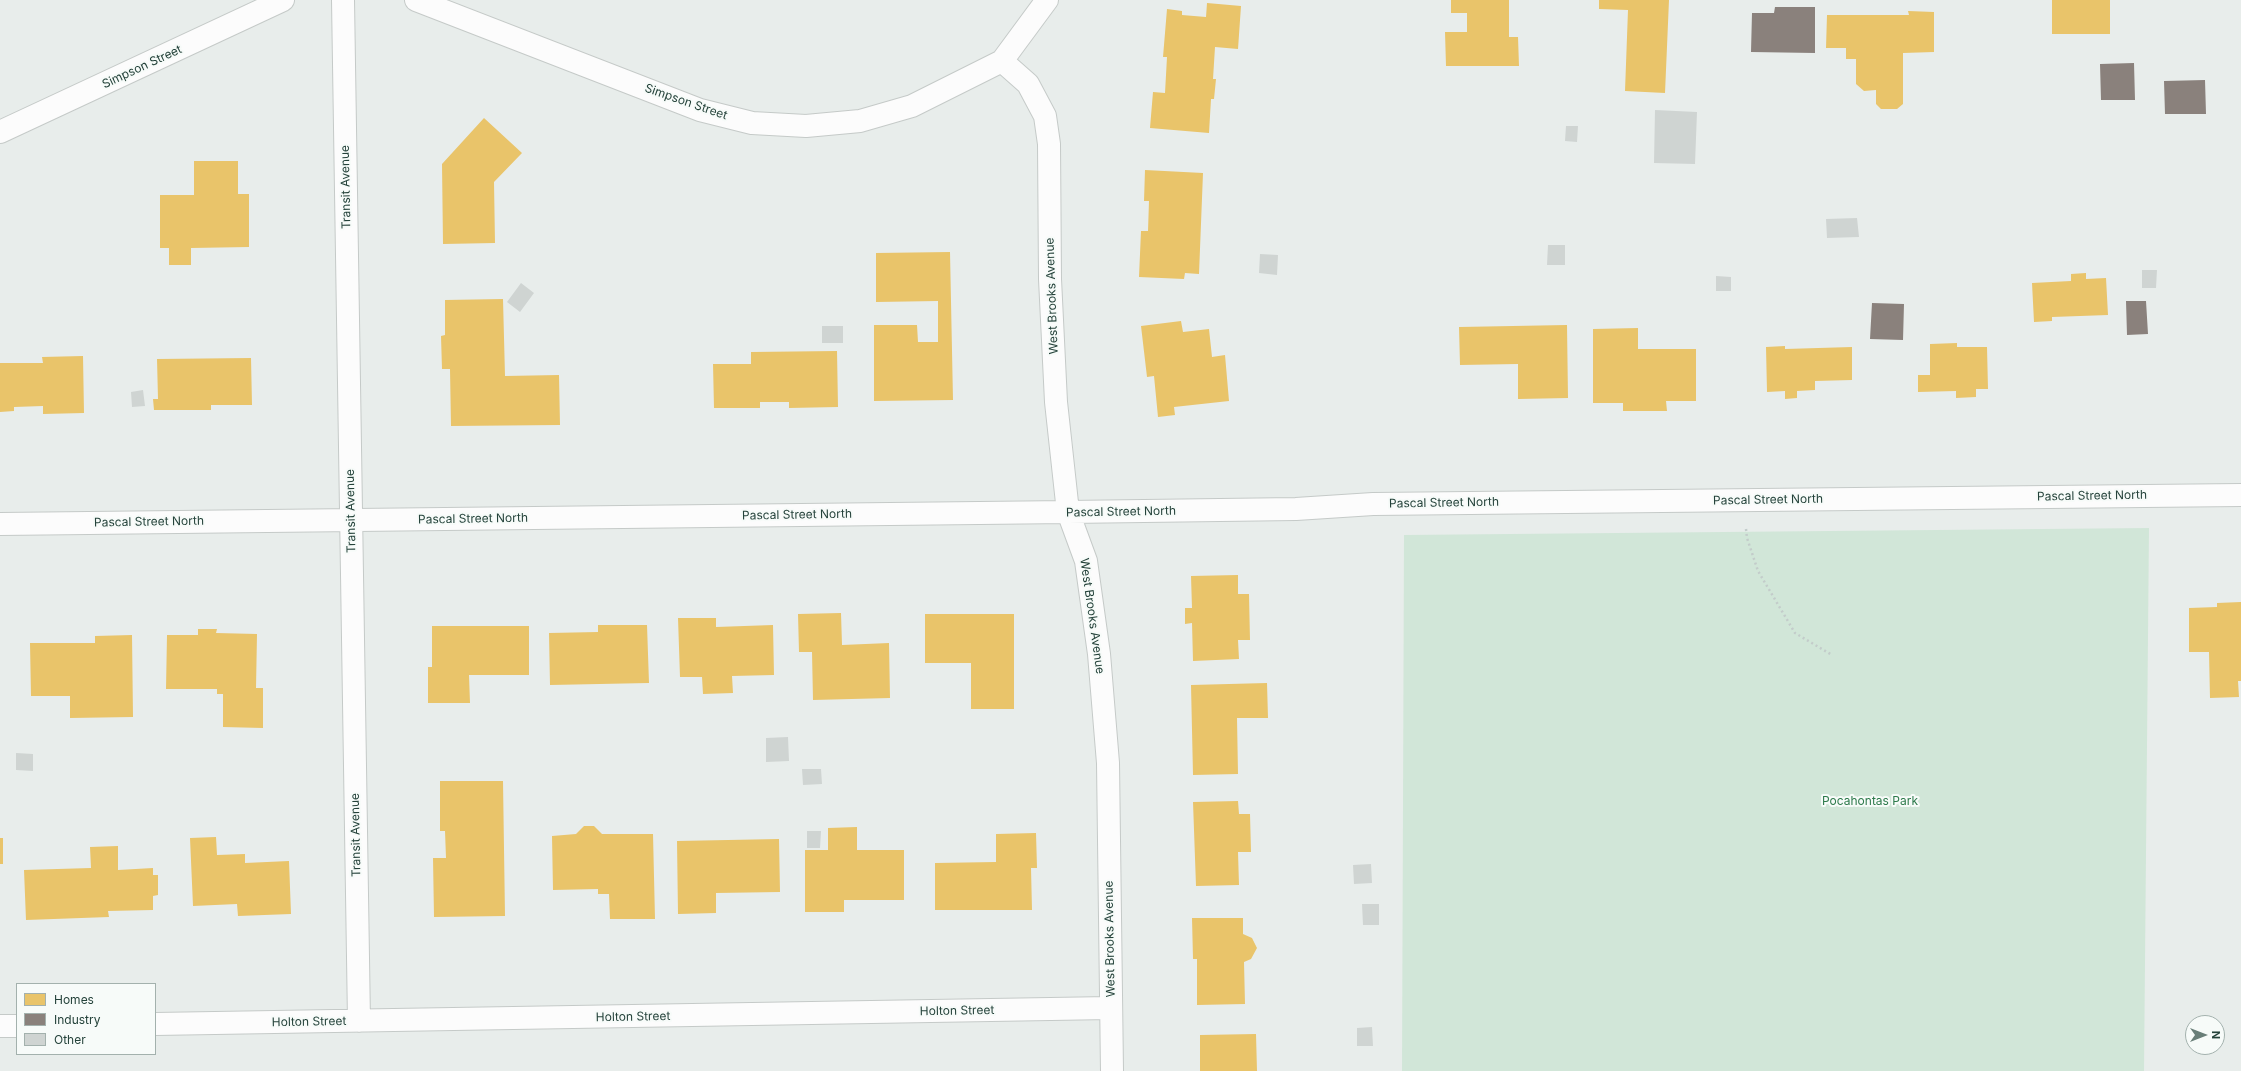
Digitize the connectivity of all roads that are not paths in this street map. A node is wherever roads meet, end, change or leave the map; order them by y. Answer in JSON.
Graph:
{"nodes":[{"id":1,"x":283,"y":0,"type":"edge"},
{"id":2,"x":343,"y":0,"type":"edge"},
{"id":3,"x":416,"y":0,"type":"edge"},
{"id":4,"x":1047,"y":0,"type":"edge"},
{"id":5,"x":1002,"y":61,"type":"junction"},
{"id":6,"x":0,"y":132,"type":"edge"},
{"id":7,"x":2241,"y":495,"type":"edge"},
{"id":8,"x":1068,"y":512,"type":"junction"},
{"id":9,"x":351,"y":520,"type":"junction"},
{"id":10,"x":0,"y":524,"type":"edge"},
{"id":11,"x":1110,"y":1008,"type":"junction"},
{"id":12,"x":359,"y":1022,"type":"junction"},
{"id":13,"x":156,"y":1024,"type":"edge"},
{"id":14,"x":0,"y":1026,"type":"edge"},
{"id":15,"x":16,"y":1026,"type":"edge"},
{"id":16,"x":1112,"y":1071,"type":"edge"}],
"edges":[{"from":1,"to":6,"type":"street","name":"Simpson Street"},
{"from":2,"to":9,"type":"street","name":"Transit Avenue"},
{"from":3,"to":5,"type":"street","name":"Simpson Street"},
{"from":4,"to":5,"type":"street","name":"Simpson Street"},
{"from":5,"to":8,"type":"street","name":"West Brooks Avenue"},
{"from":7,"to":8,"type":"street","name":"Pascal Street North"},
{"from":8,"to":9,"type":"street","name":"Pascal Street North"},
{"from":8,"to":11,"type":"street","name":"West Brooks Avenue"},
{"from":9,"to":10,"type":"street","name":"Pascal Street North"},
{"from":9,"to":12,"type":"street","name":"Transit Avenue"},
{"from":11,"to":12,"type":"street","name":"Holton Street"},
{"from":11,"to":16,"type":"street","name":"West Brooks Avenue"},
{"from":12,"to":13,"type":"street","name":"Holton Street"},
{"from":14,"to":15,"type":"street"}]}
